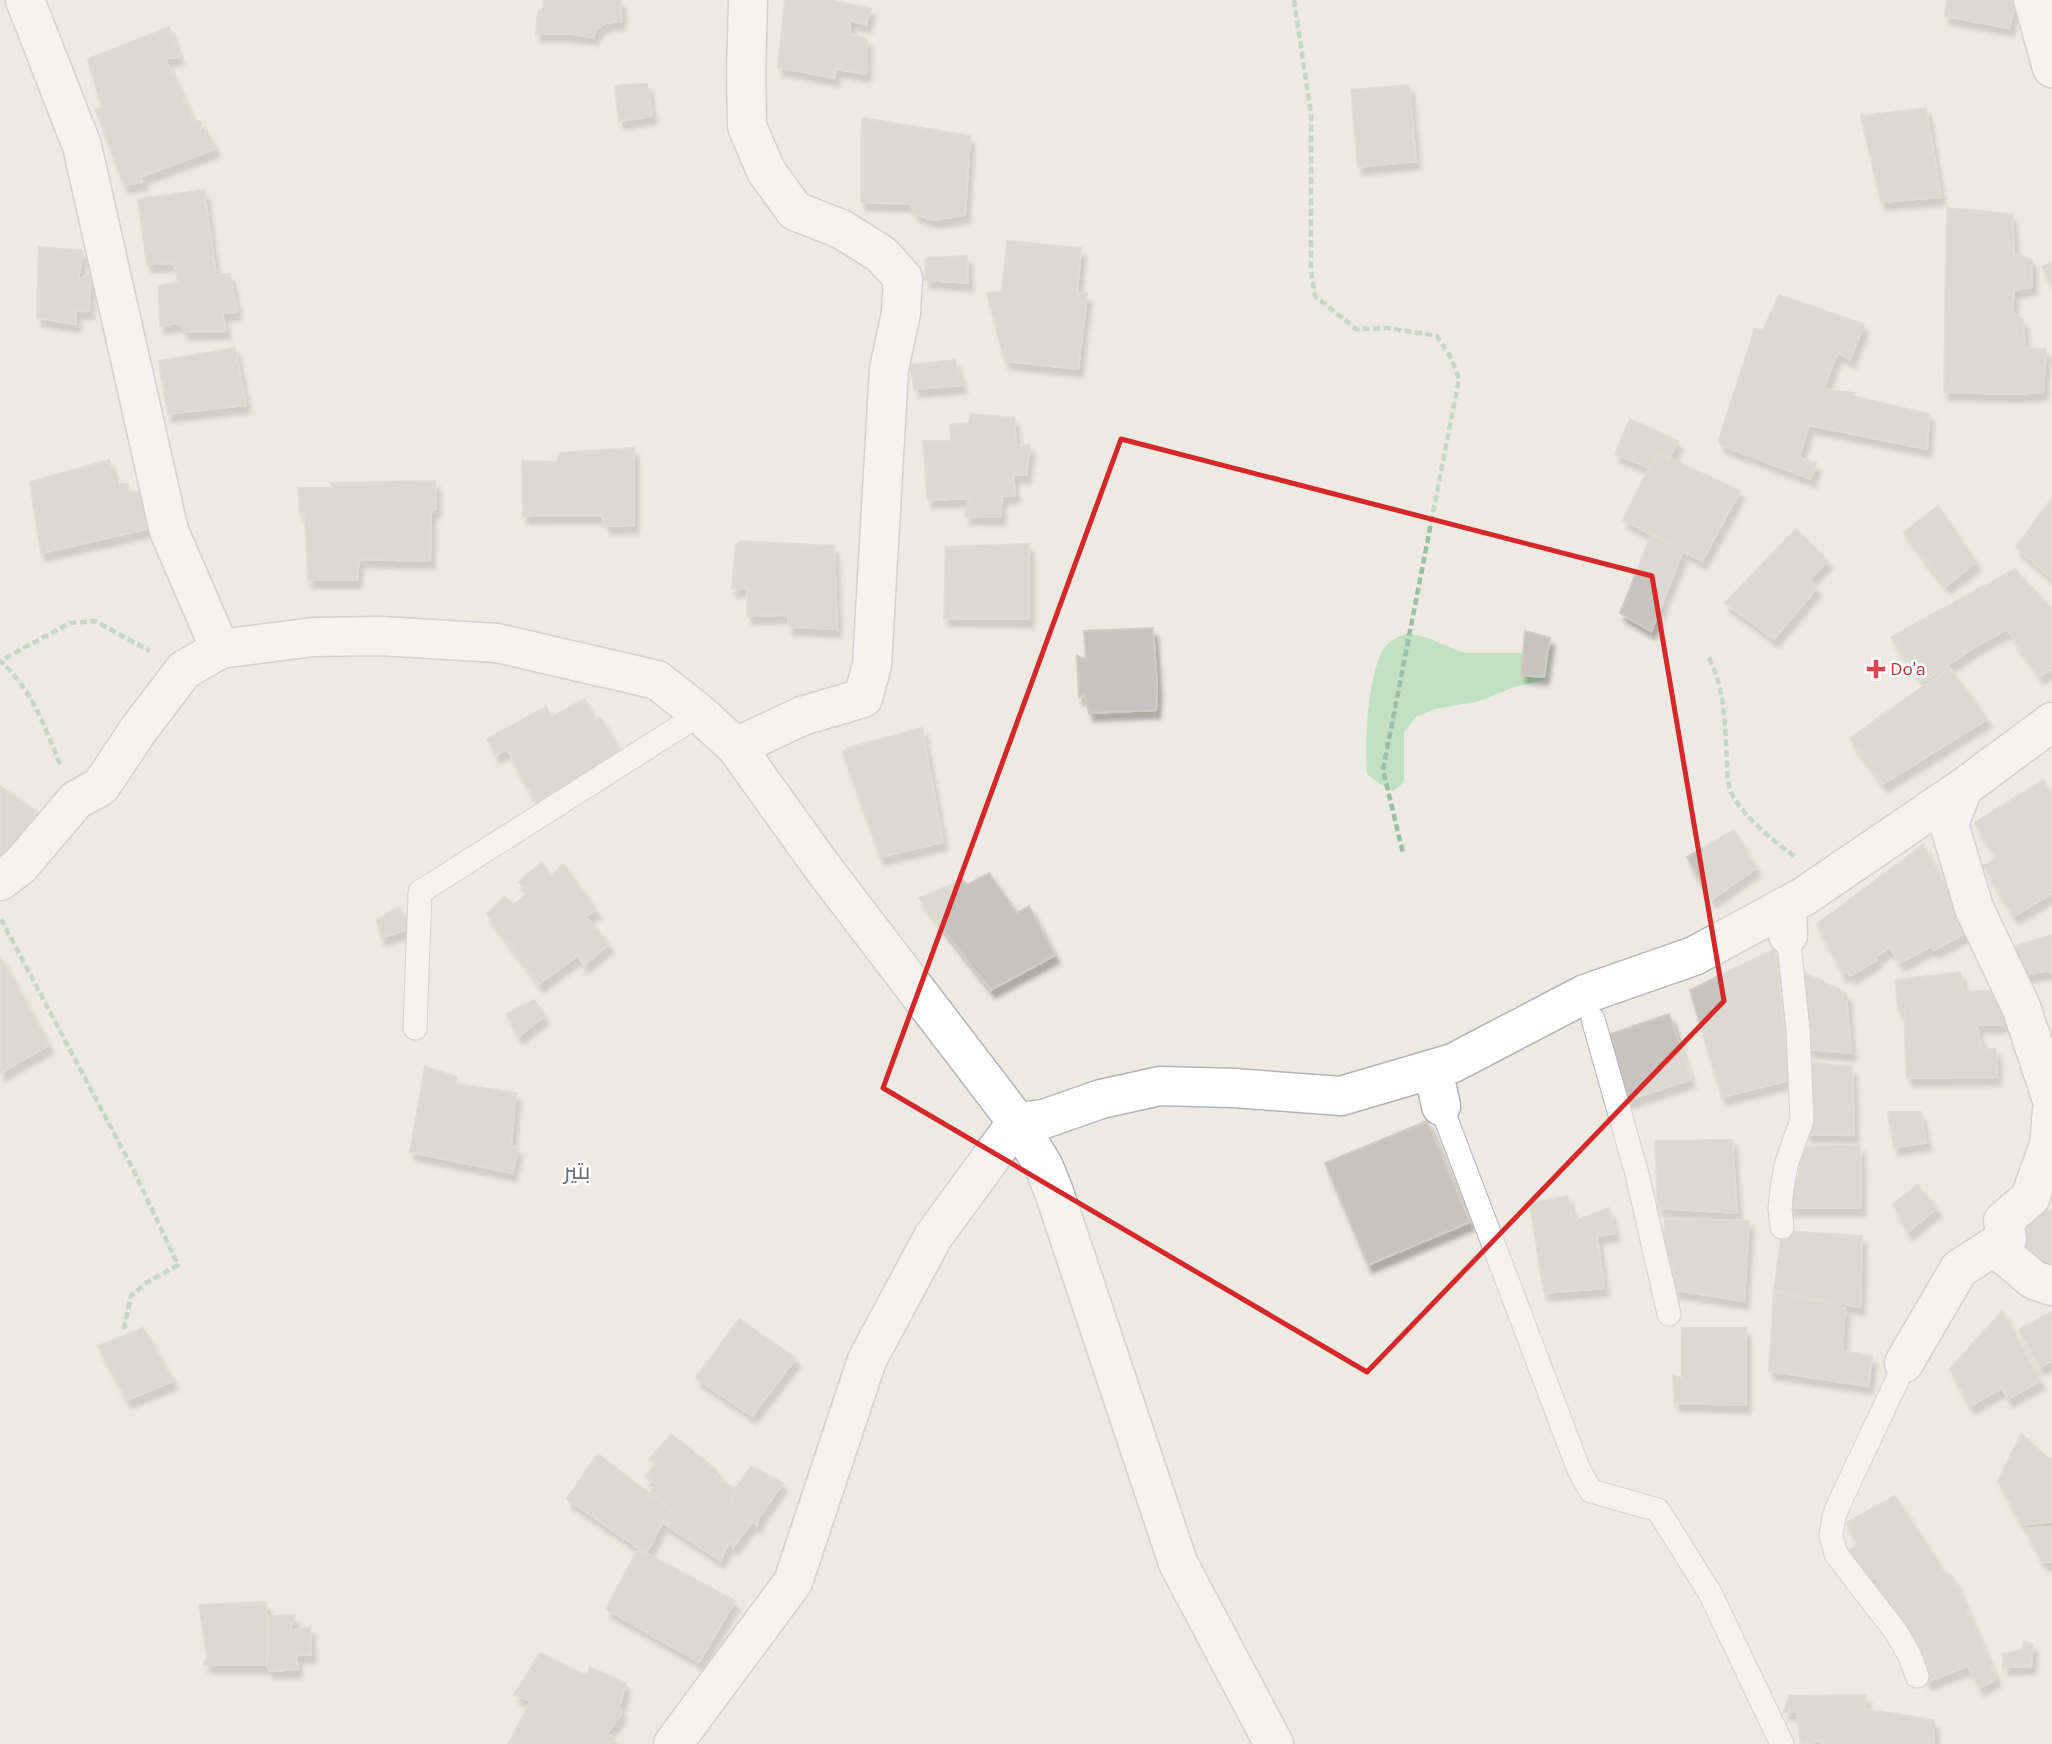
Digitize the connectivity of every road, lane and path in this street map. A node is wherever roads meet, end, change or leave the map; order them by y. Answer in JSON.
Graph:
{"nodes":[{"id":1,"x":24,"y":0,"type":"edge"},
{"id":2,"x":748,"y":0,"type":"edge"},
{"id":3,"x":1294,"y":0,"type":"edge"},
{"id":4,"x":2033,"y":0,"type":"edge"},
{"id":5,"x":2052,"y":68,"type":"edge"},
{"id":6,"x":210,"y":655,"type":"junction"},
{"id":7,"x":1709,"y":659,"type":"dead end"},
{"id":8,"x":700,"y":714,"type":"junction"},
{"id":9,"x":2052,"y":722,"type":"edge"},
{"id":10,"x":736,"y":747,"type":"junction"},
{"id":11,"x":1962,"y":788,"type":"junction"},
{"id":12,"x":76,"y":800,"type":"junction"},
{"id":13,"x":1403,"y":853,"type":"dead end"},
{"id":14,"x":0,"y":881,"type":"edge"},
{"id":15,"x":1824,"y":881,"type":"junction"},
{"id":16,"x":0,"y":917,"type":"edge"},
{"id":17,"x":1788,"y":920,"type":"junction"},
{"id":18,"x":1589,"y":1007,"type":"junction"},
{"id":19,"x":415,"y":1028,"type":"dead end"},
{"id":20,"x":1433,"y":1069,"type":"junction"},
{"id":21,"x":2052,"y":1100,"type":"edge"},
{"id":22,"x":1441,"y":1106,"type":"joint"},
{"id":23,"x":2052,"y":1110,"type":"edge"},
{"id":24,"x":1017,"y":1122,"type":"junction"},
{"id":25,"x":1782,"y":1227,"type":"dead end"},
{"id":26,"x":2007,"y":1238,"type":"junction"},
{"id":27,"x":2052,"y":1286,"type":"edge"},
{"id":28,"x":1669,"y":1314,"type":"dead end"},
{"id":29,"x":123,"y":1333,"type":"dead end"},
{"id":30,"x":1905,"y":1363,"type":"joint"},
{"id":31,"x":1917,"y":1676,"type":"dead end"},
{"id":32,"x":673,"y":1744,"type":"edge"},
{"id":33,"x":1274,"y":1744,"type":"edge"},
{"id":34,"x":1782,"y":1744,"type":"edge"}],
"edges":[{"from":1,"to":6,"type":"street"},
{"from":2,"to":10,"type":"street"},
{"from":3,"to":13,"type":"path"},
{"from":4,"to":5,"type":"street"},
{"from":6,"to":8,"type":"street"},
{"from":6,"to":12,"type":"street"},
{"from":6,"to":12,"type":"path"},
{"from":7,"to":15,"type":"path"},
{"from":8,"to":10,"type":"street"},
{"from":8,"to":19,"type":"lane"},
{"from":9,"to":11,"type":"street"},
{"from":10,"to":24,"type":"street"},
{"from":11,"to":15,"type":"street"},
{"from":11,"to":21,"type":"street"},
{"from":12,"to":14,"type":"street"},
{"from":15,"to":17,"type":"street"},
{"from":16,"to":29,"type":"path"},
{"from":17,"to":18,"type":"street"},
{"from":17,"to":25,"type":"lane"},
{"from":18,"to":20,"type":"street"},
{"from":18,"to":28,"type":"lane"},
{"from":20,"to":22,"type":"street"},
{"from":20,"to":24,"type":"street"},
{"from":22,"to":34,"type":"lane"},
{"from":23,"to":26,"type":"street"},
{"from":24,"to":32,"type":"street"},
{"from":24,"to":33,"type":"street"},
{"from":26,"to":27,"type":"street"},
{"from":26,"to":30,"type":"street"},
{"from":30,"to":31,"type":"lane"}]}
